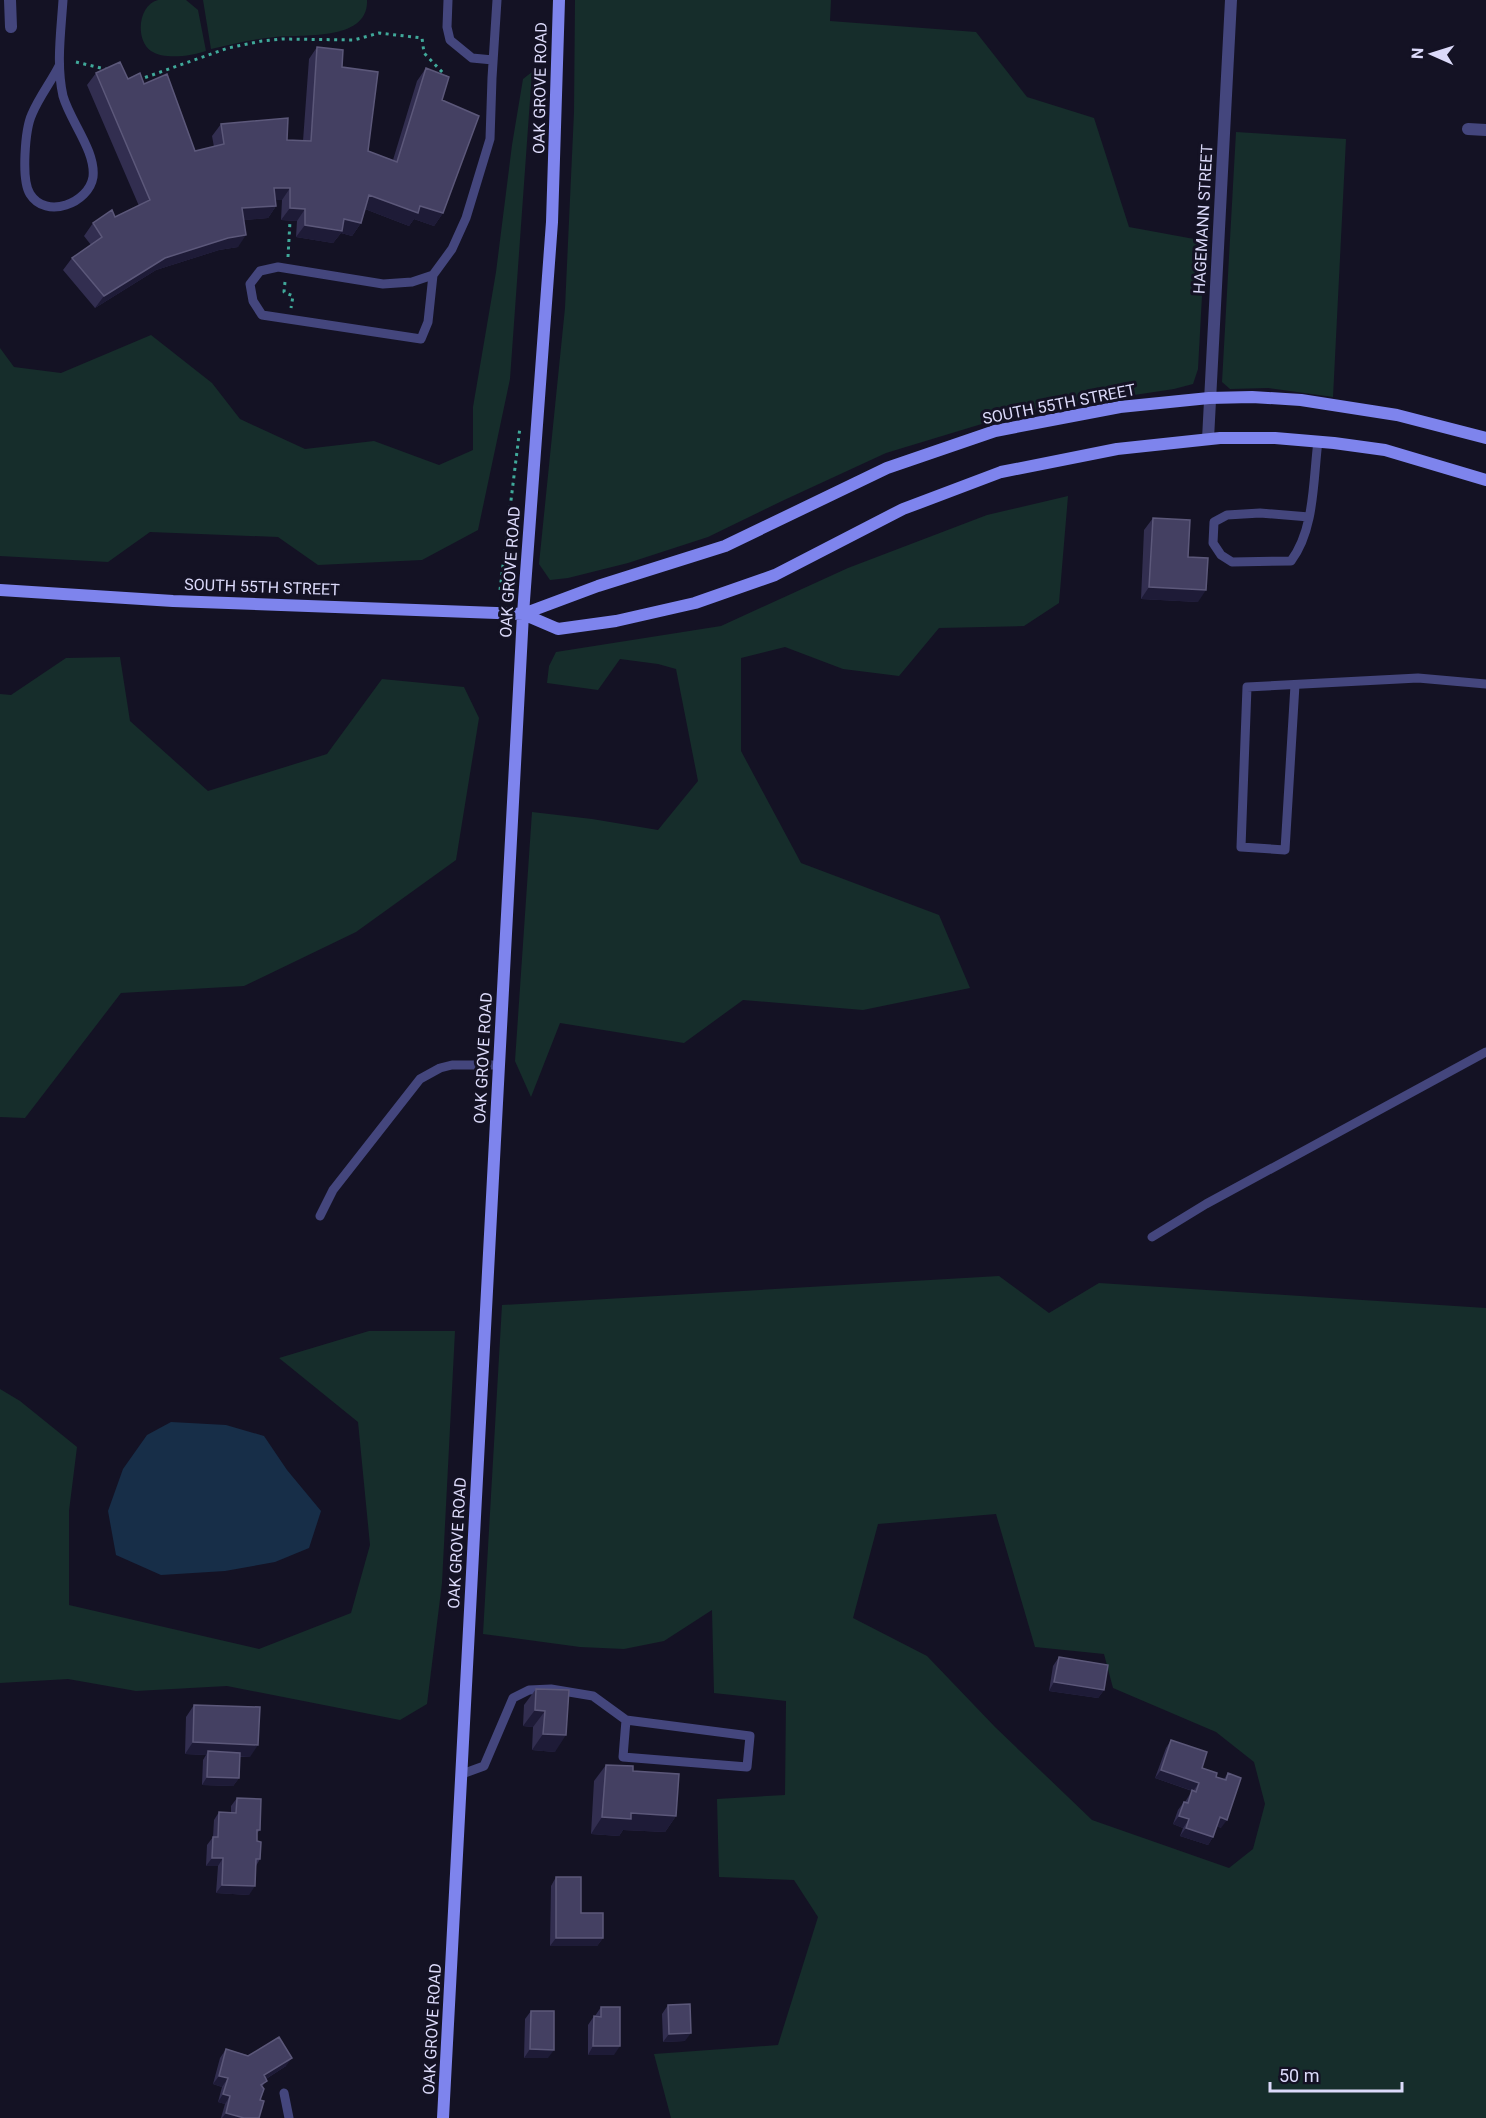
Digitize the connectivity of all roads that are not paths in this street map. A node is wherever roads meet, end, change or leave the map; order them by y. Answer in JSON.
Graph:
{"nodes":[{"id":1,"x":10,"y":0,"type":"edge"},
{"id":2,"x":63,"y":0,"type":"edge"},
{"id":3,"x":448,"y":0,"type":"edge"},
{"id":4,"x":497,"y":0,"type":"edge"},
{"id":5,"x":559,"y":0,"type":"edge"},
{"id":6,"x":1231,"y":0,"type":"edge"},
{"id":7,"x":11,"y":27,"type":"dead end"},
{"id":8,"x":493,"y":60,"type":"junction"},
{"id":9,"x":59,"y":66,"type":"junction"},
{"id":10,"x":1468,"y":129,"type":"dead end"},
{"id":11,"x":1486,"y":130,"type":"edge"},
{"id":12,"x":434,"y":275,"type":"junction"},
{"id":13,"x":1209,"y":398,"type":"junction"},
{"id":14,"x":1486,"y":438,"type":"edge"},
{"id":15,"x":1208,"y":439,"type":"junction"},
{"id":16,"x":1318,"y":441,"type":"junction"},
{"id":17,"x":1486,"y":480,"type":"edge"},
{"id":18,"x":1309,"y":517,"type":"junction"},
{"id":19,"x":0,"y":590,"type":"edge"},
{"id":20,"x":523,"y":614,"type":"junction"},
{"id":21,"x":1486,"y":684,"type":"edge"},
{"id":22,"x":1295,"y":685,"type":"junction"},
{"id":23,"x":1486,"y":1053,"type":"edge"},
{"id":24,"x":499,"y":1065,"type":"junction"},
{"id":25,"x":320,"y":1216,"type":"dead end"},
{"id":26,"x":1152,"y":1237,"type":"dead end"},
{"id":27,"x":626,"y":1720,"type":"junction"},
{"id":28,"x":462,"y":1774,"type":"junction"},
{"id":29,"x":284,"y":2093,"type":"dead end"},
{"id":30,"x":289,"y":2118,"type":"edge"},
{"id":31,"x":443,"y":2118,"type":"edge"}],
"edges":[{"from":1,"to":7,"type":"street"},
{"from":2,"to":9,"type":"lane"},
{"from":3,"to":8,"type":"lane"},
{"from":4,"to":8,"type":"lane"},
{"from":5,"to":20,"type":"street","name":"OAK GROVE ROAD"},
{"from":6,"to":13,"type":"street","name":"HAGEMANN STREET"},
{"from":8,"to":12,"type":"lane"},
{"from":9,"to":9,"type":"lane"},
{"from":10,"to":11,"type":"street"},
{"from":12,"to":12,"type":"lane"},
{"from":13,"to":14,"type":"street","name":"SOUTH 55TH STREET"},
{"from":13,"to":15,"type":"street","name":"HAGEMANN STREET"},
{"from":13,"to":20,"type":"street","name":"SOUTH 55TH STREET"},
{"from":15,"to":16,"type":"street","name":"SOUTH 55TH STREET"},
{"from":15,"to":20,"type":"street","name":"SOUTH 55TH STREET"},
{"from":16,"to":17,"type":"street","name":"SOUTH 55TH STREET"},
{"from":16,"to":18,"type":"lane"},
{"from":18,"to":18,"type":"lane"},
{"from":19,"to":20,"type":"street","name":"SOUTH 55TH STREET"},
{"from":20,"to":24,"type":"street","name":"OAK GROVE ROAD"},
{"from":21,"to":22,"type":"lane"},
{"from":22,"to":22,"type":"lane"},
{"from":23,"to":26,"type":"lane"},
{"from":24,"to":25,"type":"lane"},
{"from":24,"to":28,"type":"street","name":"OAK GROVE ROAD"},
{"from":27,"to":27,"type":"lane"},
{"from":27,"to":28,"type":"lane"},
{"from":28,"to":31,"type":"street","name":"OAK GROVE ROAD"},
{"from":29,"to":30,"type":"lane"}]}
